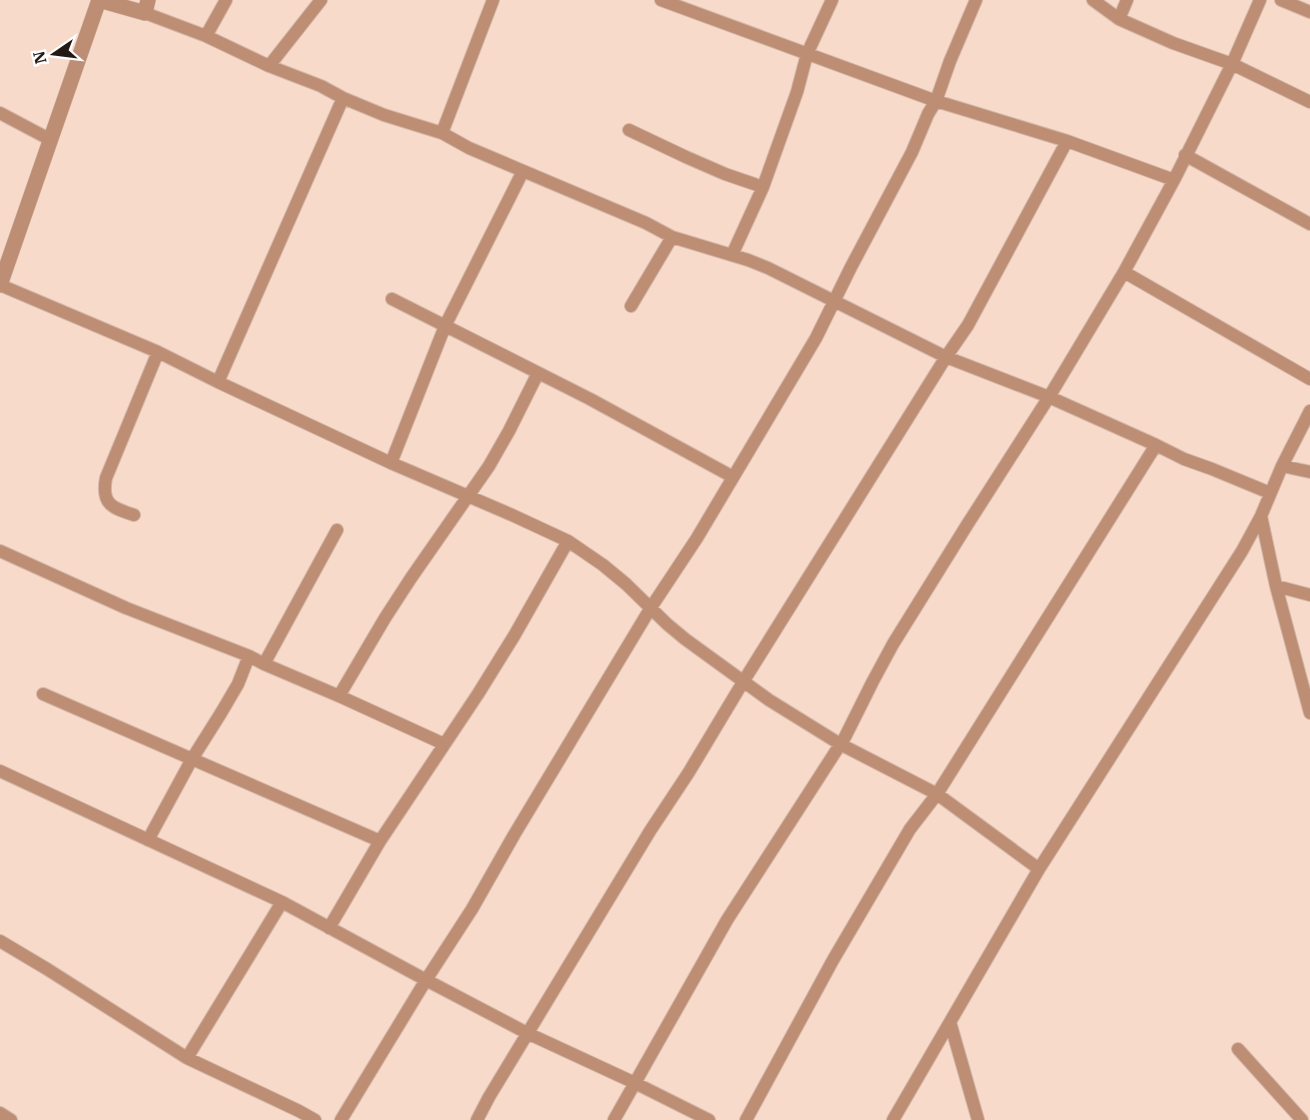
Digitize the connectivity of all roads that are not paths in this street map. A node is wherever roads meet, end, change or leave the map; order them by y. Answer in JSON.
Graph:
{"nodes":[{"id":1,"x":99,"y":0,"type":"edge"},
{"id":2,"x":226,"y":0,"type":"edge"},
{"id":3,"x":321,"y":0,"type":"edge"},
{"id":4,"x":493,"y":0,"type":"edge"},
{"id":5,"x":661,"y":0,"type":"edge"},
{"id":6,"x":832,"y":0,"type":"edge"},
{"id":7,"x":976,"y":0,"type":"edge"},
{"id":8,"x":1093,"y":0,"type":"edge"},
{"id":9,"x":1127,"y":0,"type":"edge"},
{"id":10,"x":1260,"y":0,"type":"edge"},
{"id":11,"x":1281,"y":0,"type":"edge"},
{"id":12,"x":691,"y":5,"type":"edge"},
{"id":13,"x":147,"y":6,"type":"edge"},
{"id":14,"x":1310,"y":12,"type":"edge"},
{"id":15,"x":1119,"y":19,"type":"junction"},
{"id":16,"x":206,"y":36,"type":"junction"},
{"id":17,"x":807,"y":54,"type":"junction"},
{"id":18,"x":1232,"y":64,"type":"junction"},
{"id":19,"x":269,"y":66,"type":"junction"},
{"id":20,"x":343,"y":98,"type":"junction"},
{"id":21,"x":936,"y":101,"type":"junction"},
{"id":22,"x":1310,"y":102,"type":"edge"},
{"id":23,"x":0,"y":113,"type":"edge"},
{"id":24,"x":629,"y":130,"type":"dead end"},
{"id":25,"x":442,"y":133,"type":"junction"},
{"id":26,"x":51,"y":140,"type":"junction"},
{"id":27,"x":1067,"y":141,"type":"junction"},
{"id":28,"x":1185,"y":155,"type":"junction"},
{"id":29,"x":523,"y":171,"type":"junction"},
{"id":30,"x":1173,"y":180,"type":"junction"},
{"id":31,"x":763,"y":187,"type":"junction"},
{"id":32,"x":1310,"y":224,"type":"edge"},
{"id":33,"x":672,"y":237,"type":"junction"},
{"id":34,"x":732,"y":255,"type":"junction"},
{"id":35,"x":1124,"y":272,"type":"junction"},
{"id":36,"x":0,"y":285,"type":"edge"},
{"id":37,"x":392,"y":299,"type":"dead end"},
{"id":38,"x":834,"y":302,"type":"junction"},
{"id":39,"x":632,"y":306,"type":"dead end"},
{"id":40,"x":445,"y":326,"type":"junction"},
{"id":41,"x":158,"y":352,"type":"junction"},
{"id":42,"x":946,"y":357,"type":"junction"},
{"id":43,"x":538,"y":373,"type":"junction"},
{"id":44,"x":1310,"y":379,"type":"edge"},
{"id":45,"x":218,"y":382,"type":"junction"},
{"id":46,"x":1049,"y":397,"type":"junction"},
{"id":47,"x":1310,"y":411,"type":"edge"},
{"id":48,"x":1156,"y":445,"type":"junction"},
{"id":49,"x":391,"y":463,"type":"junction"},
{"id":50,"x":1282,"y":466,"type":"junction"},
{"id":51,"x":1310,"y":472,"type":"edge"},
{"id":52,"x":733,"y":477,"type":"junction"},
{"id":53,"x":1270,"y":493,"type":"junction"},
{"id":54,"x":467,"y":496,"type":"junction"},
{"id":55,"x":134,"y":515,"type":"dead end"},
{"id":56,"x":1261,"y":516,"type":"junction"},
{"id":57,"x":337,"y":530,"type":"dead end"},
{"id":58,"x":568,"y":541,"type":"junction"},
{"id":59,"x":0,"y":551,"type":"edge"},
{"id":60,"x":1276,"y":586,"type":"junction"},
{"id":61,"x":1310,"y":596,"type":"edge"},
{"id":62,"x":650,"y":609,"type":"junction"},
{"id":63,"x":249,"y":656,"type":"junction"},
{"id":64,"x":264,"y":664,"type":"junction"},
{"id":65,"x":743,"y":682,"type":"junction"},
{"id":66,"x":43,"y":694,"type":"dead end"},
{"id":67,"x":339,"y":696,"type":"junction"},
{"id":68,"x":1310,"y":713,"type":"edge"},
{"id":69,"x":444,"y":744,"type":"junction"},
{"id":70,"x":840,"y":744,"type":"junction"},
{"id":71,"x":192,"y":759,"type":"junction"},
{"id":72,"x":0,"y":771,"type":"edge"},
{"id":73,"x":937,"y":794,"type":"junction"},
{"id":74,"x":148,"y":840,"type":"junction"},
{"id":75,"x":380,"y":841,"type":"junction"},
{"id":76,"x":1039,"y":869,"type":"junction"},
{"id":77,"x":282,"y":902,"type":"junction"},
{"id":78,"x":329,"y":928,"type":"junction"},
{"id":79,"x":0,"y":941,"type":"edge"},
{"id":80,"x":426,"y":980,"type":"junction"},
{"id":81,"x":950,"y":1022,"type":"junction"},
{"id":82,"x":527,"y":1033,"type":"junction"},
{"id":83,"x":1238,"y":1049,"type":"dead end"},
{"id":84,"x":187,"y":1058,"type":"junction"},
{"id":85,"x":635,"y":1083,"type":"junction"},
{"id":86,"x":0,"y":1113,"type":"edge"},
{"id":87,"x":11,"y":1120,"type":"edge"},
{"id":88,"x":315,"y":1120,"type":"edge"},
{"id":89,"x":341,"y":1120,"type":"edge"},
{"id":90,"x":477,"y":1120,"type":"edge"},
{"id":91,"x":614,"y":1120,"type":"edge"},
{"id":92,"x":709,"y":1120,"type":"edge"},
{"id":93,"x":746,"y":1120,"type":"edge"},
{"id":94,"x":893,"y":1120,"type":"edge"},
{"id":95,"x":978,"y":1120,"type":"edge"},
{"id":96,"x":1302,"y":1120,"type":"edge"}],
"edges":[{"from":1,"to":13,"type":"street"},
{"from":1,"to":26,"type":"street"},
{"from":2,"to":16,"type":"street"},
{"from":3,"to":19,"type":"street"},
{"from":4,"to":25,"type":"street"},
{"from":5,"to":12,"type":"street"},
{"from":6,"to":17,"type":"street"},
{"from":7,"to":21,"type":"street"},
{"from":8,"to":15,"type":"street"},
{"from":9,"to":15,"type":"street"},
{"from":10,"to":18,"type":"street"},
{"from":11,"to":14,"type":"street"},
{"from":12,"to":17,"type":"street"},
{"from":13,"to":16,"type":"street"},
{"from":15,"to":18,"type":"street"},
{"from":16,"to":19,"type":"street"},
{"from":17,"to":21,"type":"street"},
{"from":17,"to":31,"type":"street"},
{"from":18,"to":22,"type":"street"},
{"from":18,"to":28,"type":"street"},
{"from":19,"to":20,"type":"street"},
{"from":20,"to":25,"type":"street"},
{"from":20,"to":45,"type":"street"},
{"from":21,"to":27,"type":"street"},
{"from":21,"to":38,"type":"street"},
{"from":23,"to":26,"type":"street"},
{"from":24,"to":31,"type":"street"},
{"from":25,"to":29,"type":"street"},
{"from":26,"to":36,"type":"street"},
{"from":27,"to":30,"type":"street"},
{"from":27,"to":42,"type":"street"},
{"from":28,"to":30,"type":"street"},
{"from":28,"to":32,"type":"street"},
{"from":29,"to":33,"type":"street"},
{"from":29,"to":40,"type":"street"},
{"from":30,"to":35,"type":"street"},
{"from":31,"to":34,"type":"street"},
{"from":33,"to":34,"type":"street"},
{"from":33,"to":39,"type":"street"},
{"from":34,"to":38,"type":"street"},
{"from":35,"to":44,"type":"street"},
{"from":35,"to":46,"type":"street"},
{"from":36,"to":41,"type":"street"},
{"from":37,"to":40,"type":"street"},
{"from":38,"to":42,"type":"street"},
{"from":38,"to":52,"type":"street"},
{"from":40,"to":43,"type":"street"},
{"from":40,"to":49,"type":"street"},
{"from":41,"to":45,"type":"street"},
{"from":41,"to":55,"type":"street"},
{"from":42,"to":46,"type":"street"},
{"from":42,"to":65,"type":"street"},
{"from":43,"to":52,"type":"street"},
{"from":43,"to":54,"type":"street"},
{"from":45,"to":49,"type":"street"},
{"from":46,"to":48,"type":"street"},
{"from":46,"to":70,"type":"street"},
{"from":47,"to":50,"type":"street"},
{"from":48,"to":53,"type":"street"},
{"from":48,"to":73,"type":"street"},
{"from":49,"to":54,"type":"street"},
{"from":50,"to":51,"type":"street"},
{"from":50,"to":53,"type":"street"},
{"from":52,"to":62,"type":"street"},
{"from":53,"to":56,"type":"street"},
{"from":54,"to":58,"type":"street"},
{"from":54,"to":67,"type":"street"},
{"from":56,"to":60,"type":"street"},
{"from":56,"to":76,"type":"street"},
{"from":57,"to":64,"type":"street"},
{"from":58,"to":62,"type":"street"},
{"from":58,"to":69,"type":"street"},
{"from":59,"to":63,"type":"street"},
{"from":60,"to":61,"type":"street"},
{"from":60,"to":68,"type":"street"},
{"from":62,"to":65,"type":"street"},
{"from":62,"to":80,"type":"street"},
{"from":63,"to":64,"type":"street"},
{"from":63,"to":71,"type":"street"},
{"from":64,"to":67,"type":"street"},
{"from":65,"to":70,"type":"street"},
{"from":65,"to":82,"type":"street"},
{"from":66,"to":71,"type":"street"},
{"from":67,"to":69,"type":"street"},
{"from":69,"to":75,"type":"street"},
{"from":70,"to":73,"type":"street"},
{"from":70,"to":85,"type":"street"},
{"from":71,"to":74,"type":"street"},
{"from":71,"to":75,"type":"street"},
{"from":72,"to":74,"type":"street"},
{"from":73,"to":76,"type":"street"},
{"from":73,"to":93,"type":"street"},
{"from":74,"to":77,"type":"street"},
{"from":75,"to":78,"type":"street"},
{"from":76,"to":81,"type":"street"},
{"from":77,"to":78,"type":"street"},
{"from":77,"to":84,"type":"street"},
{"from":78,"to":80,"type":"street"},
{"from":79,"to":84,"type":"street"},
{"from":80,"to":82,"type":"street"},
{"from":80,"to":89,"type":"street"},
{"from":81,"to":94,"type":"street"},
{"from":81,"to":95,"type":"street"},
{"from":82,"to":85,"type":"street"},
{"from":82,"to":90,"type":"street"},
{"from":83,"to":96,"type":"street"},
{"from":84,"to":88,"type":"street"},
{"from":85,"to":91,"type":"street"},
{"from":85,"to":92,"type":"street"},
{"from":86,"to":87,"type":"street"}]}
